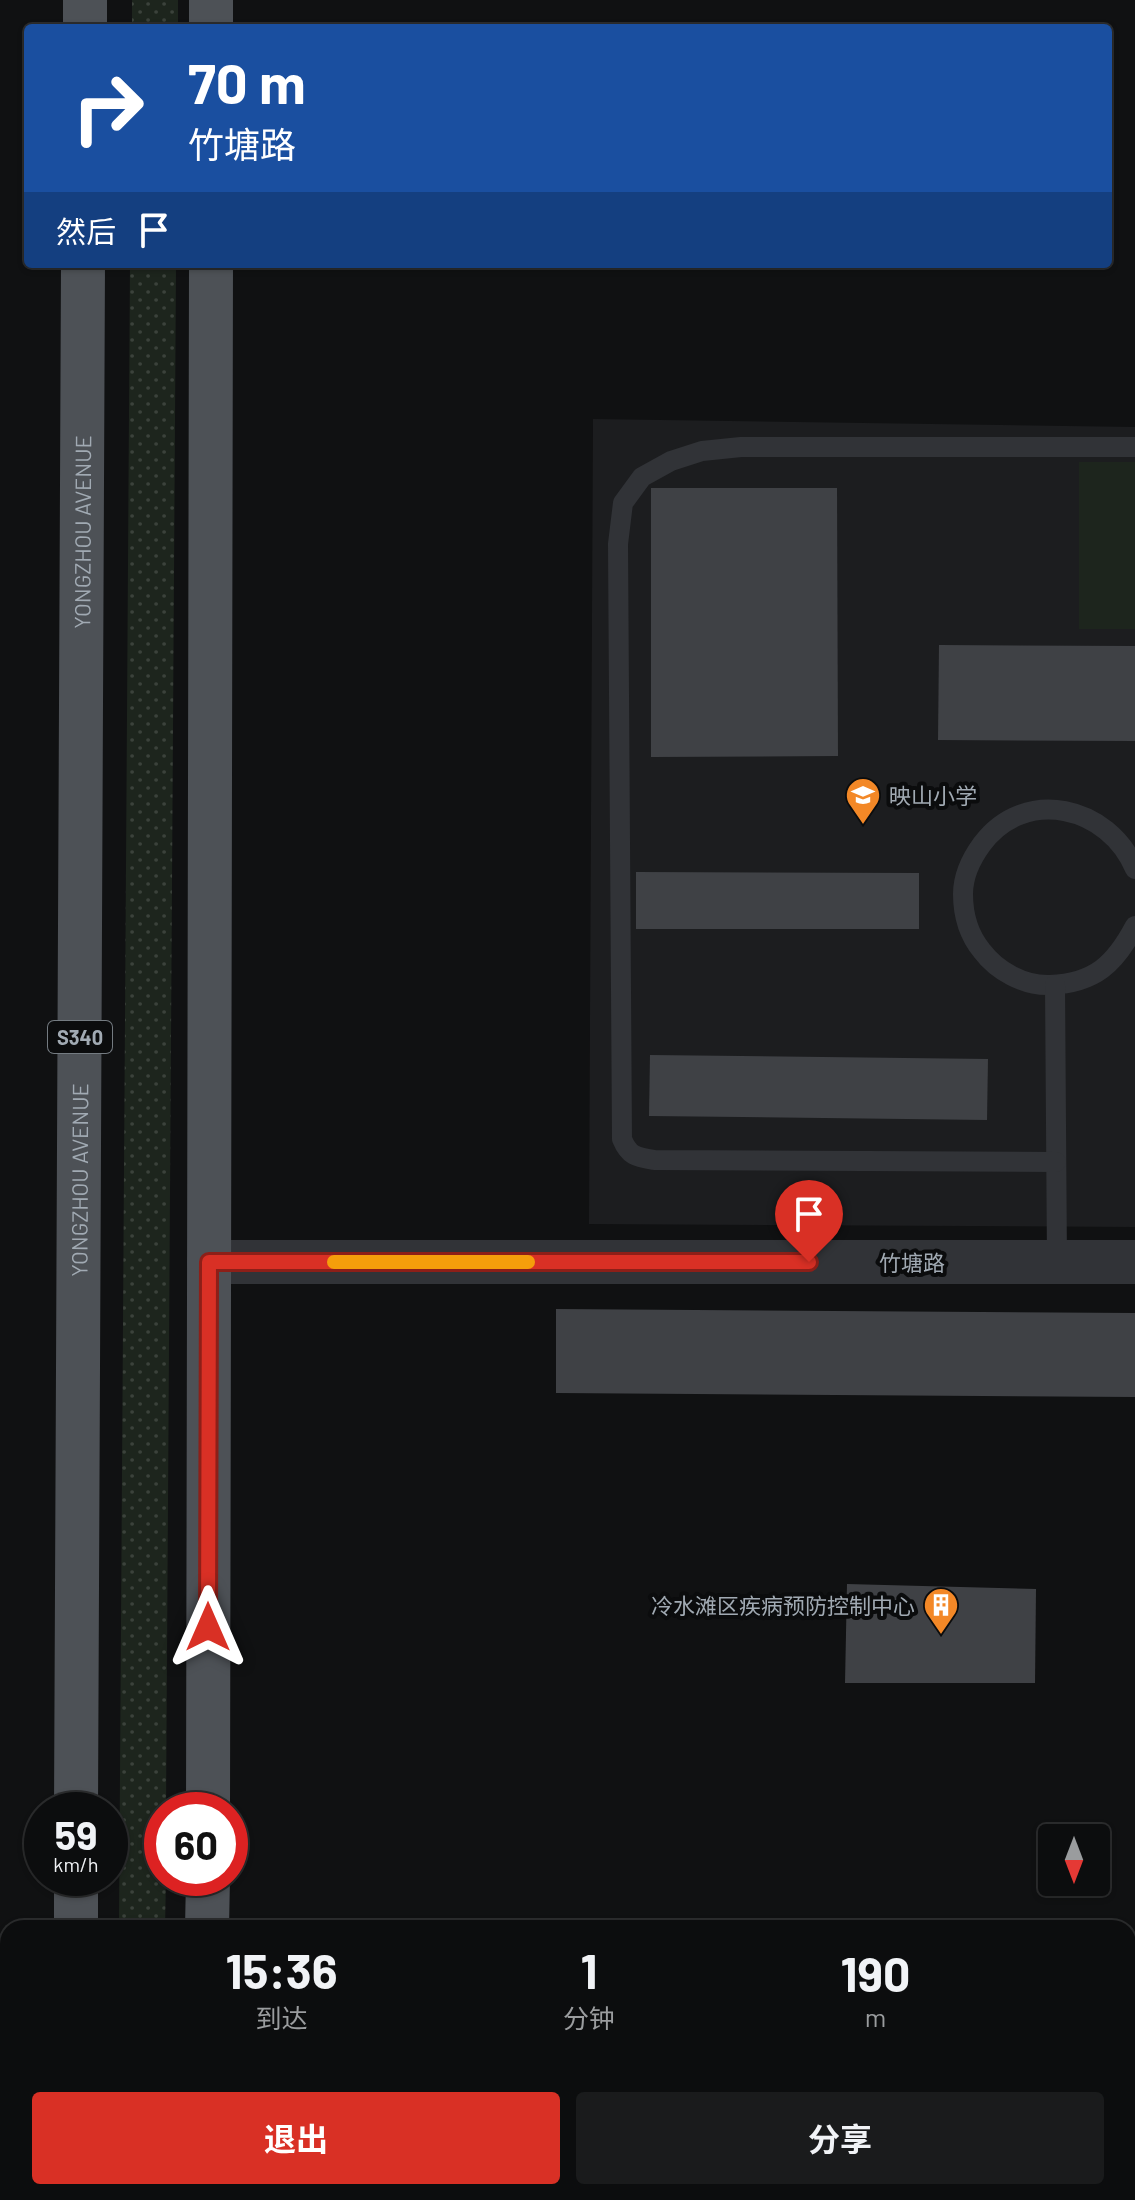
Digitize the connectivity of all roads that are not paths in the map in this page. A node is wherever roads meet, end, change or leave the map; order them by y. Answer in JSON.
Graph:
{"nodes":[{"id":1,"x":85,"y":0,"type":"edge"},
{"id":2,"x":211,"y":0,"type":"edge"},
{"id":3,"x":85,"y":24,"type":"edge"},
{"id":4,"x":211,"y":24,"type":"edge"},
{"id":5,"x":83,"y":268,"type":"edge"},
{"id":6,"x":211,"y":268,"type":"edge"},
{"id":7,"x":1135,"y":447,"type":"edge"},
{"id":8,"x":1135,"y":869,"type":"edge"},
{"id":9,"x":1135,"y":926,"type":"edge"},
{"id":10,"x":1055,"y":985,"type":"junction"},
{"id":11,"x":1056,"y":1162,"type":"junction"},
{"id":12,"x":209,"y":1262,"type":"junction"},
{"id":13,"x":1057,"y":1262,"type":"junction"},
{"id":14,"x":1135,"y":1262,"type":"edge"},
{"id":15,"x":76,"y":1792,"type":"edge"},
{"id":16,"x":208,"y":1792,"type":"edge"},
{"id":17,"x":76,"y":1896,"type":"edge"},
{"id":18,"x":208,"y":1896,"type":"edge"},
{"id":19,"x":76,"y":1920,"type":"edge"},
{"id":20,"x":207,"y":1920,"type":"edge"}],
"edges":[{"from":1,"to":3,"type":"main road"},
{"from":2,"to":4,"type":"main road"},
{"from":5,"to":15,"type":"main road","name":"YONGZHOU AVENUE","number":"S340"},
{"from":6,"to":12,"type":"main road"},
{"from":7,"to":11,"type":"lane"},
{"from":8,"to":10,"type":"lane"},
{"from":9,"to":10,"type":"lane"},
{"from":10,"to":11,"type":"lane"},
{"from":11,"to":13,"type":"lane"},
{"from":12,"to":13,"type":"street","name":"竹塘路"},
{"from":12,"to":16,"type":"main road"},
{"from":13,"to":14,"type":"street","name":"竹塘路"},
{"from":17,"to":19,"type":"main road"},
{"from":18,"to":20,"type":"main road"}]}
